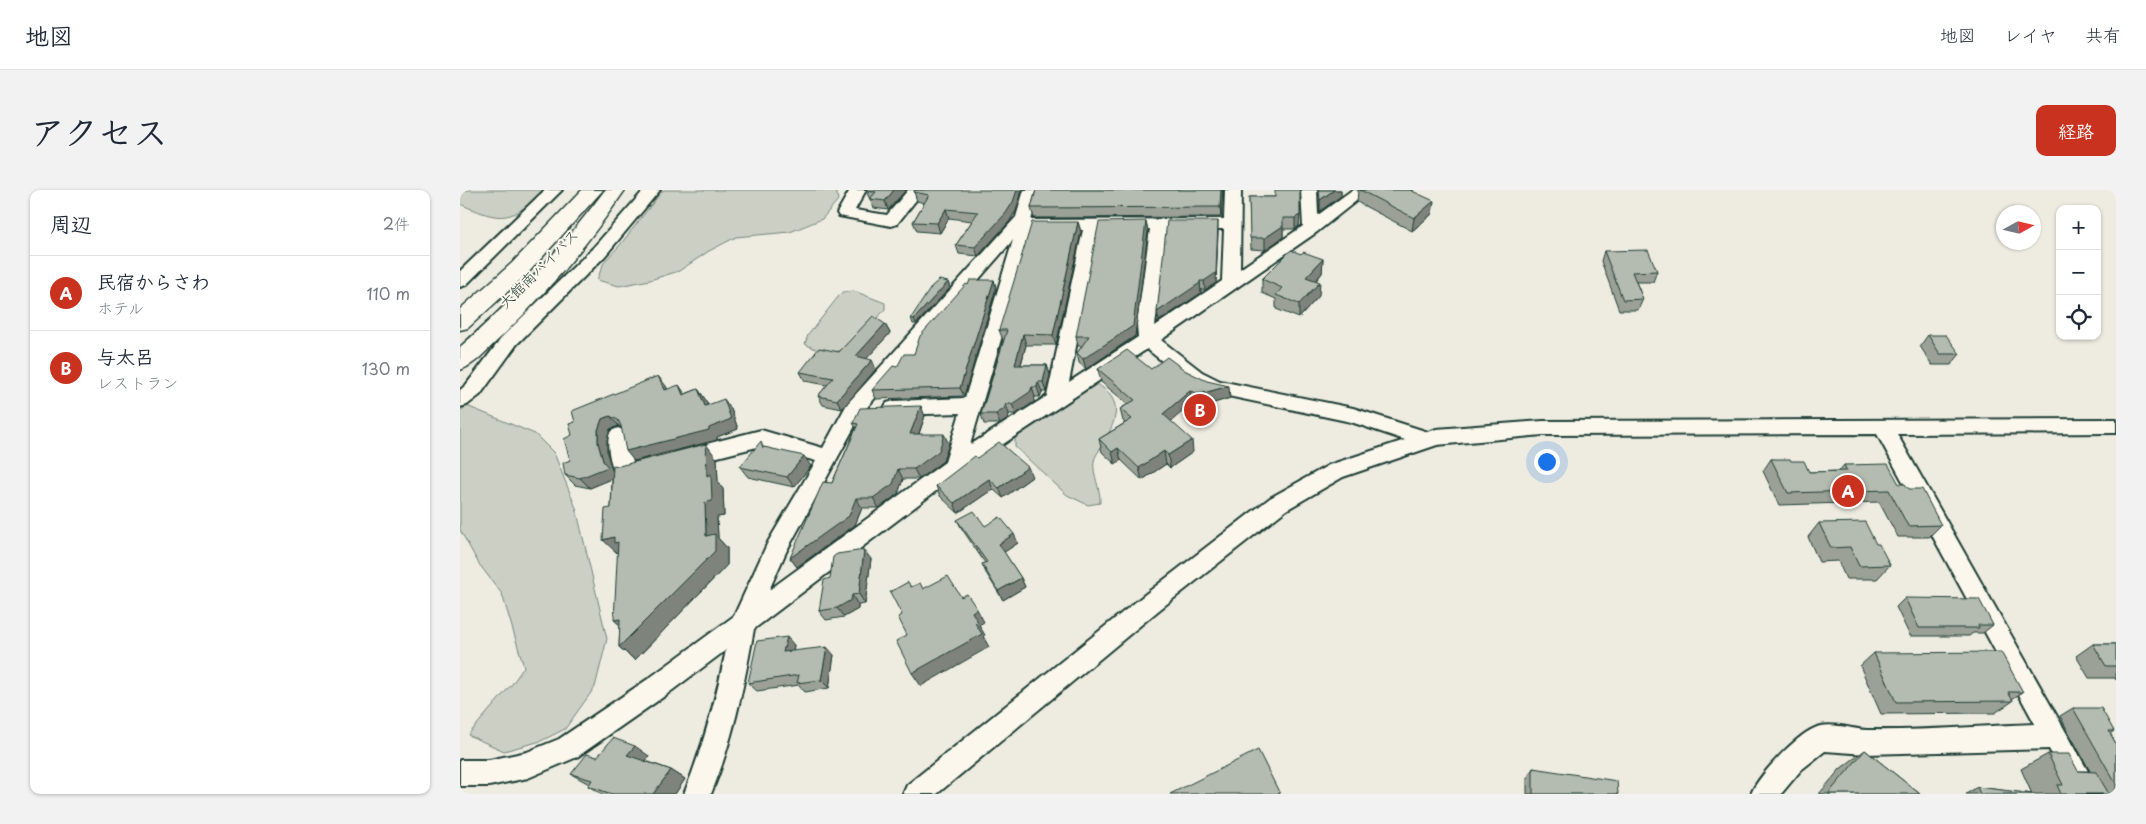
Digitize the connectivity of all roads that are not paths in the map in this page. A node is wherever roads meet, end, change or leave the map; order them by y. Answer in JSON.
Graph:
{"nodes":[{"id":1,"x":554,"y":190,"type":"edge"},
{"id":2,"x":592,"y":190,"type":"edge"},
{"id":3,"x":614,"y":190,"type":"edge"},
{"id":4,"x":652,"y":190,"type":"edge"},
{"id":5,"x":858,"y":190,"type":"edge"},
{"id":6,"x":916,"y":190,"type":"edge"},
{"id":7,"x":1032,"y":190,"type":"edge"},
{"id":8,"x":1233,"y":190,"type":"edge"},
{"id":9,"x":1309,"y":190,"type":"edge"},
{"id":10,"x":1362,"y":190,"type":"edge"},
{"id":11,"x":1022,"y":224,"type":"junction"},
{"id":12,"x":1092,"y":224,"type":"junction"},
{"id":13,"x":1159,"y":224,"type":"junction"},
{"id":14,"x":1231,"y":224,"type":"junction"},
{"id":15,"x":1311,"y":228,"type":"junction"},
{"id":16,"x":460,"y":280,"type":"edge"},
{"id":17,"x":1231,"y":283,"type":"junction"},
{"id":18,"x":460,"y":312,"type":"edge"},
{"id":19,"x":460,"y":322,"type":"edge"},
{"id":20,"x":1148,"y":340,"type":"junction"},
{"id":21,"x":460,"y":342,"type":"edge"},
{"id":22,"x":460,"y":361,"type":"edge"},
{"id":23,"x":1056,"y":399,"type":"junction"},
{"id":24,"x":460,"y":400,"type":"edge"},
{"id":25,"x":971,"y":405,"type":"junction"},
{"id":26,"x":854,"y":409,"type":"junction"},
{"id":27,"x":2116,"y":426,"type":"edge"},
{"id":28,"x":1883,"y":427,"type":"junction"},
{"id":29,"x":618,"y":436,"type":"dead end"},
{"id":30,"x":1426,"y":439,"type":"junction"},
{"id":31,"x":829,"y":457,"type":"junction"},
{"id":32,"x":954,"y":466,"type":"junction"},
{"id":33,"x":743,"y":623,"type":"junction"},
{"id":34,"x":2056,"y":736,"type":"junction"},
{"id":35,"x":460,"y":773,"type":"edge"},
{"id":36,"x":697,"y":794,"type":"edge"},
{"id":37,"x":916,"y":794,"type":"edge"},
{"id":38,"x":1764,"y":794,"type":"edge"},
{"id":39,"x":2088,"y":794,"type":"edge"}],
"edges":[{"from":1,"to":16,"type":"street"},
{"from":2,"to":18,"type":"highway"},
{"from":2,"to":19,"type":"highway","name":"大館南バイパス"},
{"from":3,"to":21,"type":"highway","name":"大館南バイパス"},
{"from":3,"to":22,"type":"highway"},
{"from":4,"to":24,"type":"street"},
{"from":5,"to":6,"type":"street"},
{"from":7,"to":11,"type":"street"},
{"from":8,"to":14,"type":"street"},
{"from":9,"to":15,"type":"street"},
{"from":10,"to":15,"type":"street"},
{"from":11,"to":12,"type":"street"},
{"from":11,"to":25,"type":"street"},
{"from":11,"to":26,"type":"street"},
{"from":12,"to":13,"type":"street"},
{"from":12,"to":23,"type":"street"},
{"from":13,"to":14,"type":"street"},
{"from":13,"to":20,"type":"street"},
{"from":14,"to":17,"type":"street"},
{"from":15,"to":17,"type":"street"},
{"from":17,"to":20,"type":"street"},
{"from":20,"to":23,"type":"street"},
{"from":20,"to":30,"type":"street"},
{"from":23,"to":32,"type":"street"},
{"from":25,"to":26,"type":"street"},
{"from":25,"to":32,"type":"street"},
{"from":26,"to":31,"type":"street"},
{"from":27,"to":28,"type":"street"},
{"from":28,"to":30,"type":"street"},
{"from":28,"to":34,"type":"street"},
{"from":29,"to":31,"type":"street"},
{"from":30,"to":37,"type":"street"},
{"from":31,"to":33,"type":"street"},
{"from":32,"to":33,"type":"street"},
{"from":33,"to":35,"type":"street"},
{"from":33,"to":36,"type":"street"},
{"from":34,"to":38,"type":"street"},
{"from":34,"to":39,"type":"street"}]}
